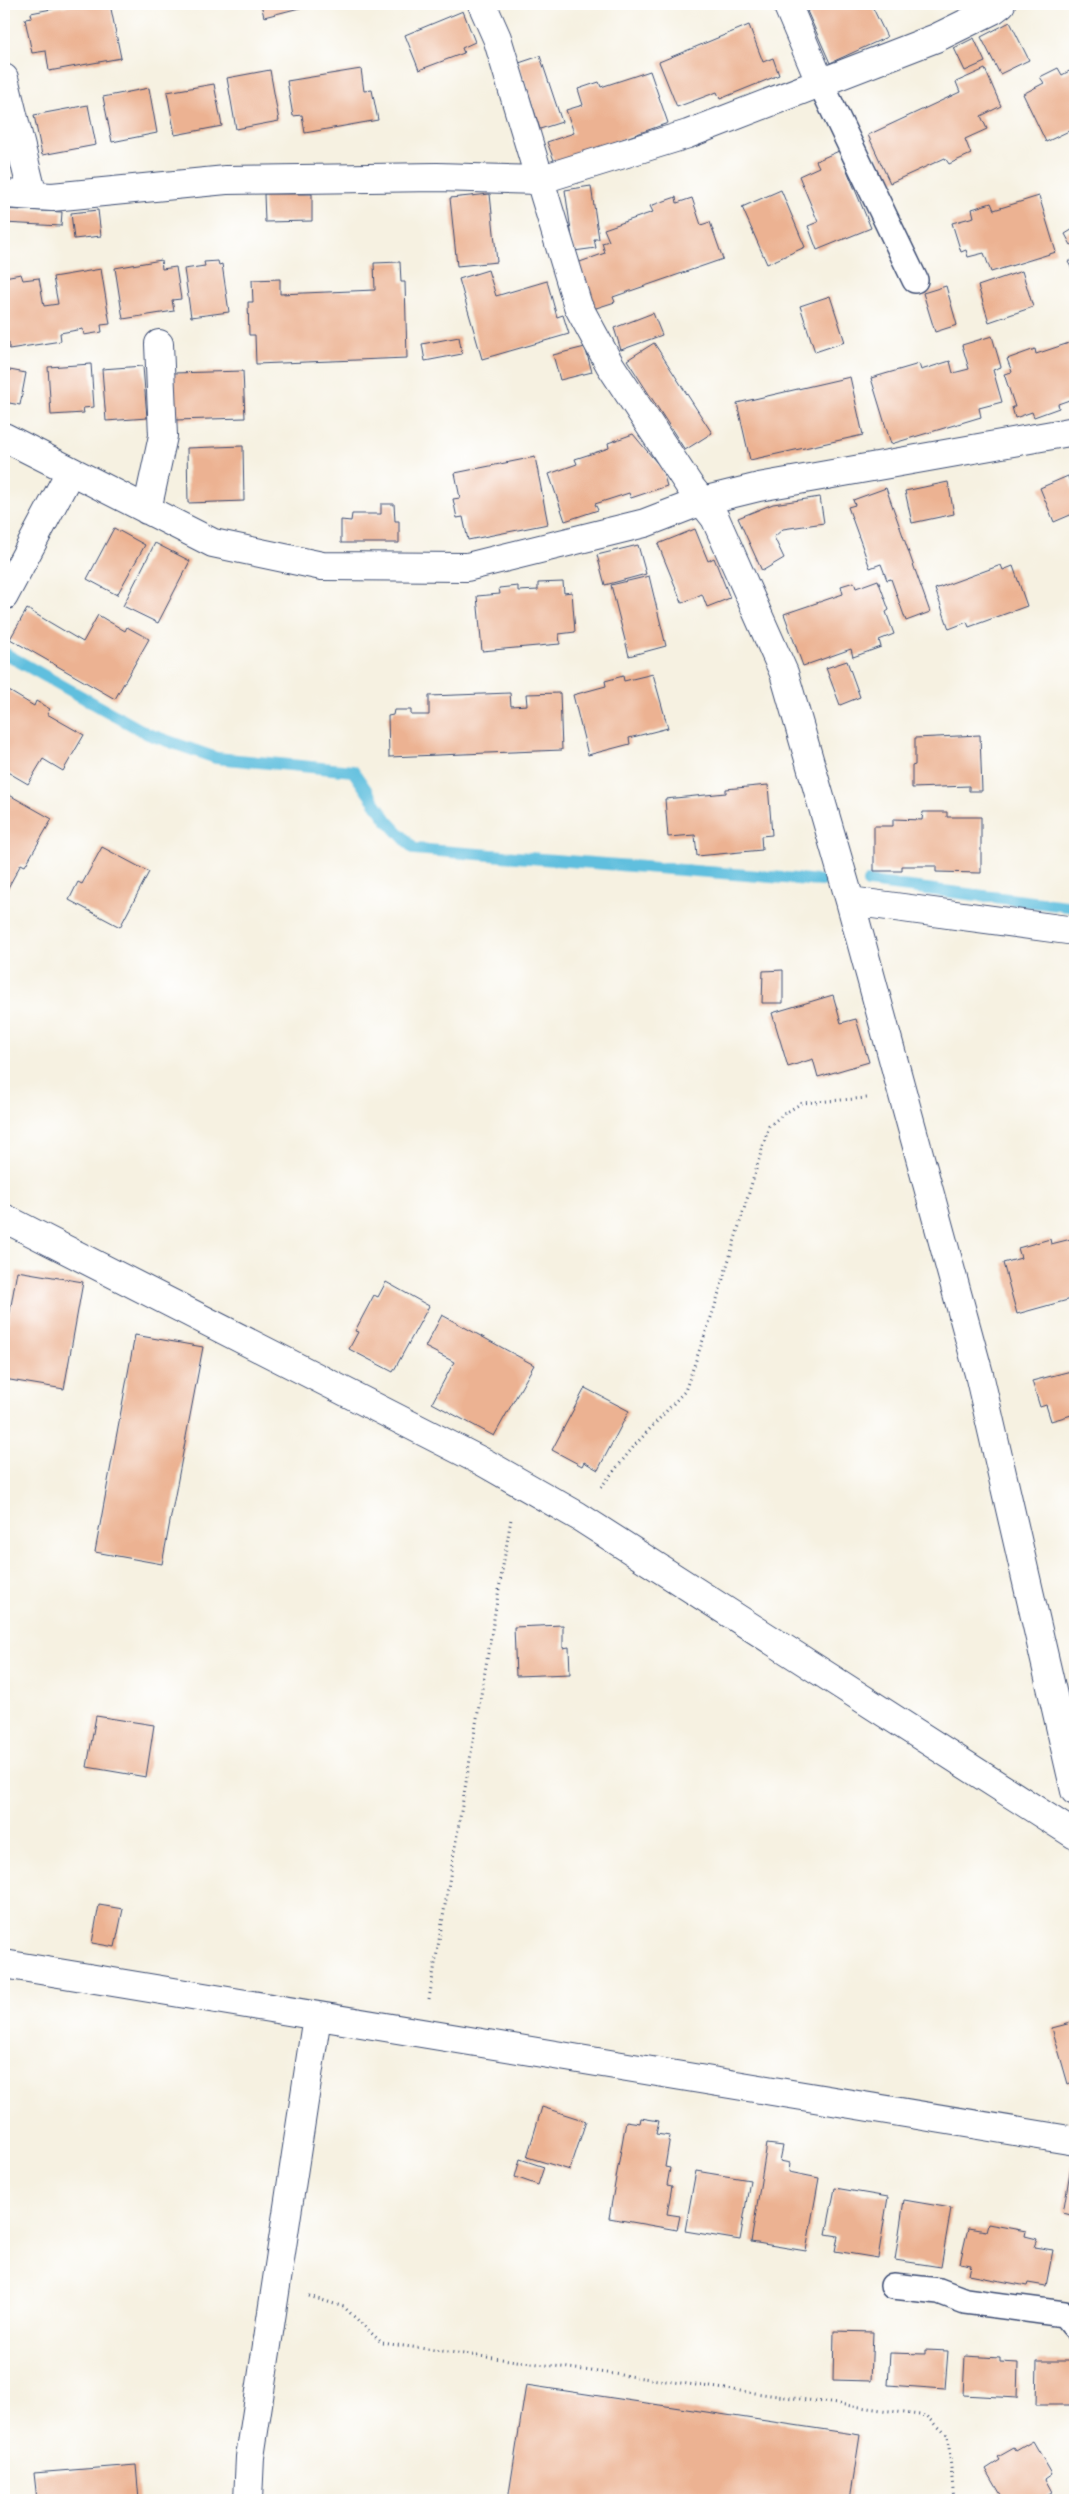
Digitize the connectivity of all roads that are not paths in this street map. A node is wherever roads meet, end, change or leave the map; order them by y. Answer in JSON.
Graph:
{"nodes":[{"id":1,"x":482,"y":4,"type":"edge"},
{"id":2,"x":787,"y":4,"type":"edge"},
{"id":3,"x":1001,"y":4,"type":"edge"},
{"id":4,"x":4,"y":78,"type":"edge"},
{"id":5,"x":820,"y":82,"type":"junction"},
{"id":6,"x":539,"y":180,"type":"junction"},
{"id":7,"x":4,"y":194,"type":"edge"},
{"id":8,"x":33,"y":196,"type":"junction"},
{"id":9,"x":915,"y":280,"type":"dead end"},
{"id":10,"x":159,"y":344,"type":"dead end"},
{"id":11,"x":1075,"y":431,"type":"edge"},
{"id":12,"x":4,"y":437,"type":"edge"},
{"id":13,"x":70,"y":472,"type":"junction"},
{"id":14,"x":702,"y":501,"type":"junction"},
{"id":15,"x":147,"y":510,"type":"junction"},
{"id":16,"x":4,"y":596,"type":"edge"},
{"id":17,"x":850,"y":901,"type":"junction"},
{"id":18,"x":1075,"y":932,"type":"edge"},
{"id":19,"x":4,"y":1218,"type":"edge"},
{"id":20,"x":1075,"y":1791,"type":"edge"},
{"id":21,"x":1075,"y":1835,"type":"edge"},
{"id":22,"x":4,"y":1964,"type":"edge"},
{"id":23,"x":317,"y":2016,"type":"junction"},
{"id":24,"x":1075,"y":2141,"type":"edge"},
{"id":25,"x":893,"y":2286,"type":"dead end"},
{"id":26,"x":1075,"y":2327,"type":"edge"},
{"id":27,"x":248,"y":2500,"type":"edge"}],
"edges":[{"from":1,"to":6,"type":"street"},
{"from":2,"to":5,"type":"street"},
{"from":3,"to":5,"type":"street"},
{"from":4,"to":8,"type":"street"},
{"from":5,"to":6,"type":"street"},
{"from":5,"to":9,"type":"lane"},
{"from":6,"to":8,"type":"street"},
{"from":6,"to":14,"type":"street"},
{"from":7,"to":8,"type":"street"},
{"from":10,"to":15,"type":"street"},
{"from":11,"to":14,"type":"street"},
{"from":12,"to":13,"type":"street"},
{"from":13,"to":15,"type":"street"},
{"from":13,"to":16,"type":"street"},
{"from":14,"to":15,"type":"street"},
{"from":14,"to":17,"type":"street"},
{"from":17,"to":18,"type":"street"},
{"from":17,"to":20,"type":"street"},
{"from":19,"to":21,"type":"street"},
{"from":22,"to":23,"type":"street"},
{"from":23,"to":24,"type":"street"},
{"from":23,"to":27,"type":"street"},
{"from":25,"to":26,"type":"lane"}]}
